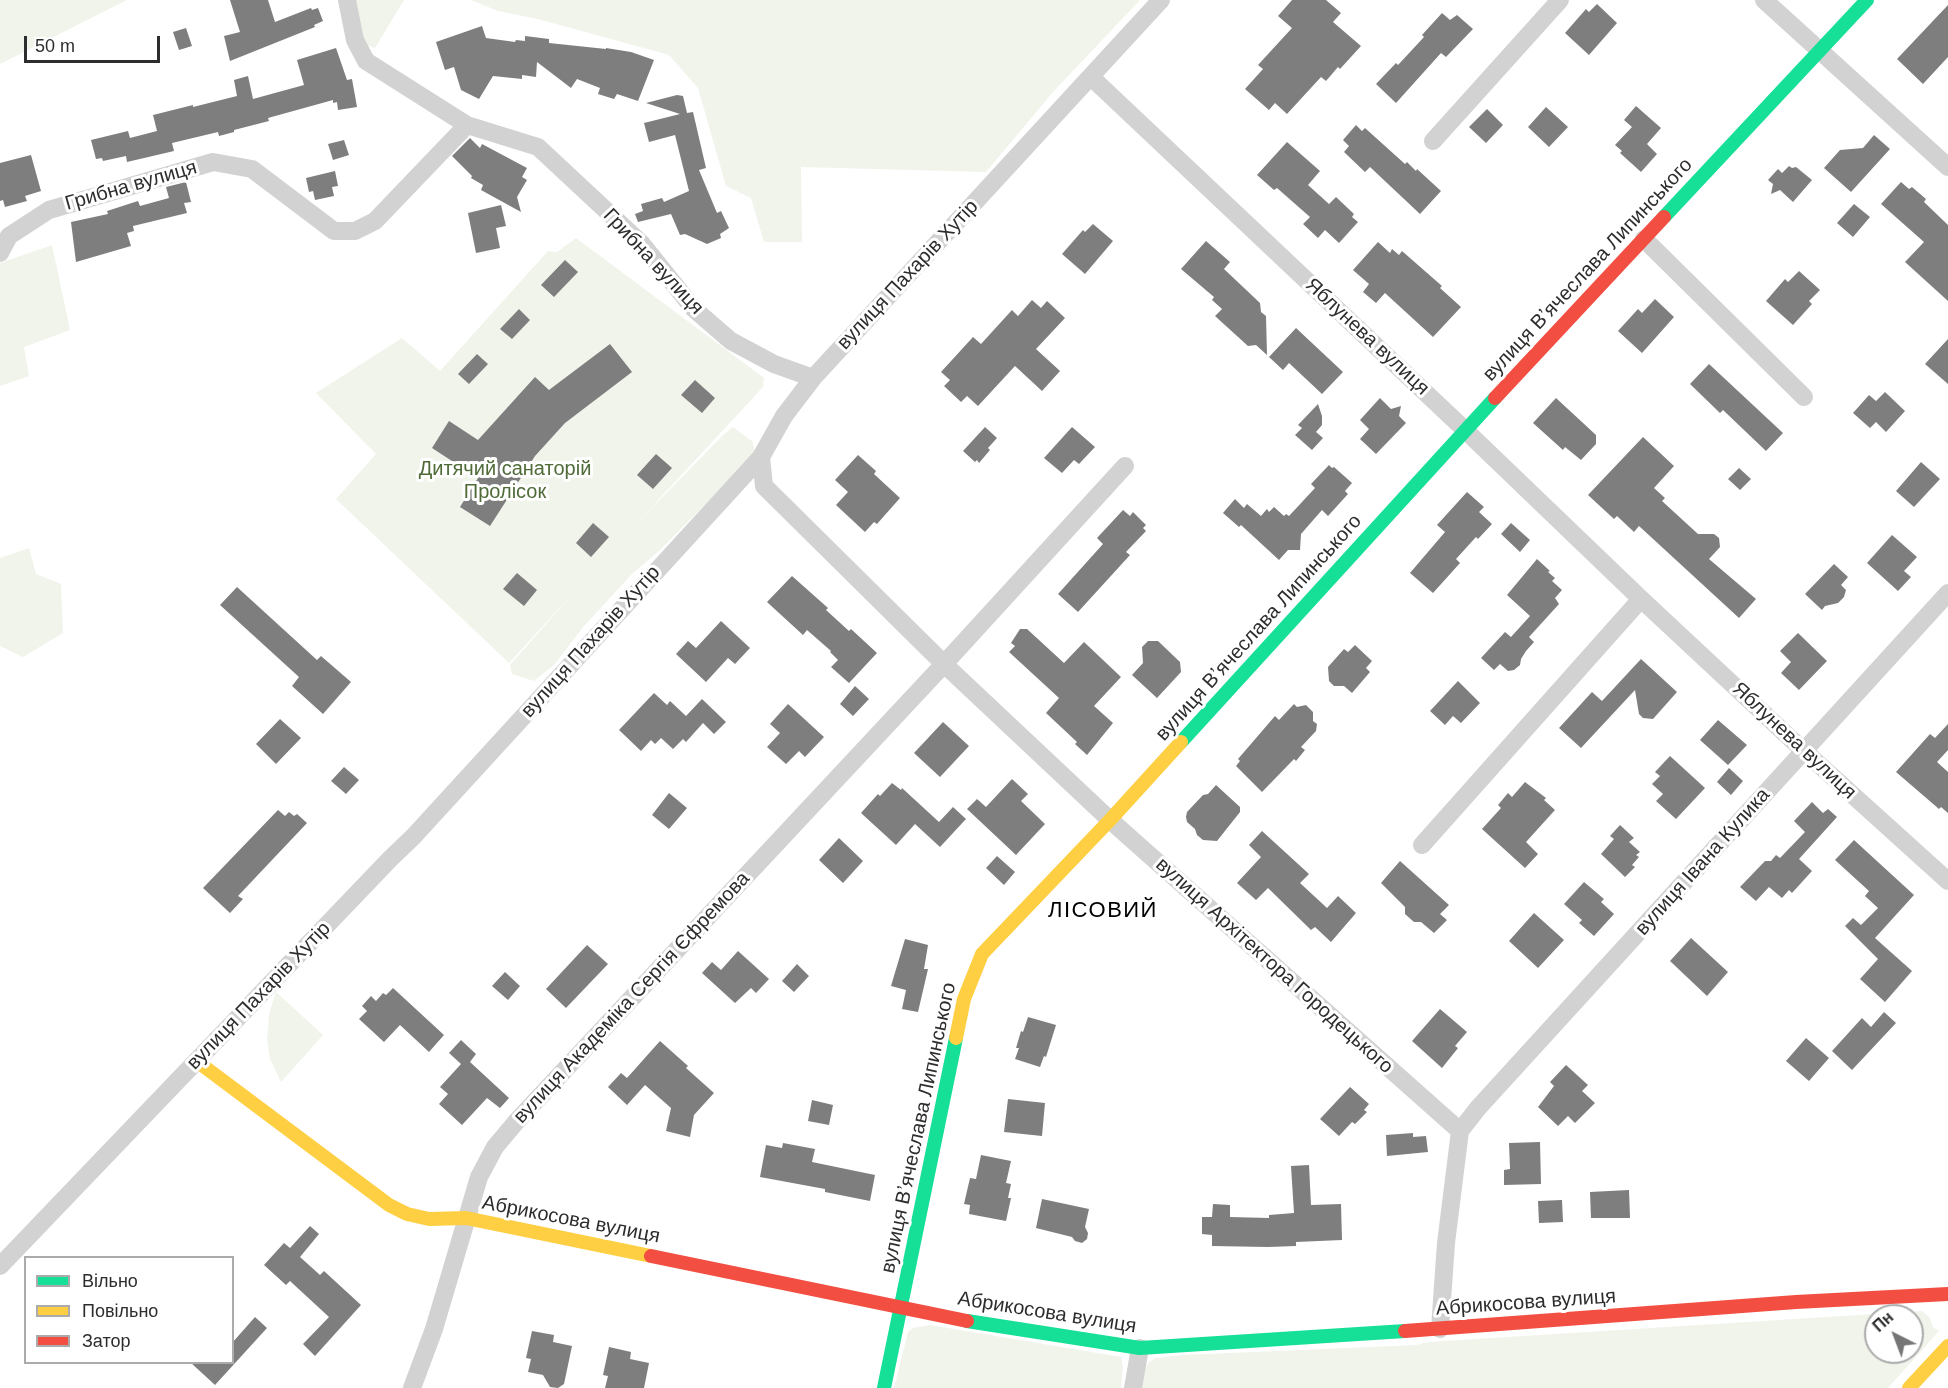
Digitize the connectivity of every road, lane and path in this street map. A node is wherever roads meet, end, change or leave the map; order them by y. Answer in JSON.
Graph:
{"nodes":[{"id":1,"x":347,"y":0,"type":"edge"},
{"id":2,"x":1161,"y":0,"type":"edge"},
{"id":3,"x":1560,"y":0,"type":"edge"},
{"id":4,"x":1764,"y":0,"type":"edge"},
{"id":5,"x":1867,"y":0,"type":"edge"},
{"id":6,"x":1820,"y":50,"type":"junction"},
{"id":7,"x":1091,"y":77,"type":"junction"},
{"id":8,"x":467,"y":125,"type":"junction"},
{"id":9,"x":1433,"y":141,"type":"dead end"},
{"id":10,"x":1948,"y":167,"type":"edge"},
{"id":11,"x":1644,"y":239,"type":"junction"},
{"id":12,"x":0,"y":253,"type":"edge"},
{"id":13,"x":813,"y":378,"type":"junction"},
{"id":14,"x":1804,"y":397,"type":"dead end"},
{"id":15,"x":1465,"y":430,"type":"junction"},
{"id":16,"x":761,"y":457,"type":"junction"},
{"id":17,"x":1125,"y":466,"type":"dead end"},
{"id":18,"x":1948,"y":593,"type":"edge"},
{"id":19,"x":1641,"y":599,"type":"junction"},
{"id":20,"x":944,"y":664,"type":"junction"},
{"id":21,"x":1804,"y":752,"type":"junction"},
{"id":22,"x":1110,"y":820,"type":"junction"},
{"id":23,"x":1422,"y":845,"type":"dead end"},
{"id":24,"x":1948,"y":881,"type":"edge"},
{"id":25,"x":198,"y":1062,"type":"junction"},
{"id":26,"x":1460,"y":1131,"type":"junction"},
{"id":27,"x":466,"y":1218,"type":"junction"},
{"id":28,"x":0,"y":1266,"type":"edge"},
{"id":29,"x":1948,"y":1294,"type":"edge"},
{"id":30,"x":900,"y":1306,"type":"junction"},
{"id":31,"x":1440,"y":1329,"type":"junction"},
{"id":32,"x":1948,"y":1346,"type":"edge"},
{"id":33,"x":1140,"y":1348,"type":"junction"},
{"id":34,"x":412,"y":1388,"type":"edge"},
{"id":35,"x":884,"y":1388,"type":"edge"},
{"id":36,"x":1133,"y":1388,"type":"edge"},
{"id":37,"x":1909,"y":1388,"type":"edge"}],
"edges":[{"from":1,"to":8,"type":"street","name":"Грибна вулиця"},
{"from":2,"to":7,"type":"street","name":"вулиця Пахарів Хутір"},
{"from":3,"to":9,"type":"street"},
{"from":4,"to":6,"type":"street"},
{"from":5,"to":6,"type":"street","name":"вулиця Вʼячеслава Липинського"},
{"from":6,"to":10,"type":"street"},
{"from":6,"to":11,"type":"street","name":"вулиця Вʼячеслава Липинського"},
{"from":7,"to":13,"type":"street","name":"вулиця Пахарів Хутір"},
{"from":7,"to":15,"type":"street","name":"Яблунева вулиця"},
{"from":8,"to":12,"type":"street","name":"Грибна вулиця"},
{"from":8,"to":13,"type":"street","name":"Грибна вулиця"},
{"from":11,"to":14,"type":"street"},
{"from":11,"to":15,"type":"street","name":"вулиця Вʼячеслава Липинського"},
{"from":13,"to":16,"type":"street","name":"вулиця Пахарів Хутір"},
{"from":15,"to":19,"type":"street","name":"Яблунева вулиця"},
{"from":15,"to":22,"type":"street","name":"вулиця Вʼячеслава Липинського"},
{"from":16,"to":20,"type":"street","name":"вулиця Архітектора Городецького"},
{"from":16,"to":25,"type":"street","name":"вулиця Пахарів Хутір"},
{"from":17,"to":20,"type":"street"},
{"from":18,"to":21,"type":"street","name":"вулиця Івана Кулика"},
{"from":19,"to":21,"type":"street","name":"Яблунева вулиця"},
{"from":19,"to":23,"type":"street"},
{"from":20,"to":22,"type":"street","name":"вулиця Архітектора Городецького"},
{"from":20,"to":27,"type":"street","name":"вулиця Академіка Сергія Єфремова"},
{"from":21,"to":24,"type":"street","name":"Яблунева вулиця"},
{"from":21,"to":26,"type":"street","name":"вулиця Івана Кулика"},
{"from":22,"to":26,"type":"street","name":"вулиця Архітектора Городецького"},
{"from":22,"to":30,"type":"street","name":"вулиця Вʼячеслава Липинського"},
{"from":25,"to":27,"type":"street","name":"Абрикосова вулиця"},
{"from":25,"to":28,"type":"street","name":"вулиця Пахарів Хутір"},
{"from":26,"to":31,"type":"street"},
{"from":27,"to":30,"type":"street","name":"Абрикосова вулиця"},
{"from":27,"to":34,"type":"street","name":"вулиця Академіка Сергія Єфремова"},
{"from":29,"to":31,"type":"street","name":"Абрикосова вулиця"},
{"from":30,"to":33,"type":"street","name":"Абрикосова вулиця"},
{"from":30,"to":35,"type":"street","name":"вулиця Вʼячеслава Липинського"},
{"from":31,"to":33,"type":"street","name":"Абрикосова вулиця"},
{"from":32,"to":37,"type":"street"},
{"from":33,"to":36,"type":"street"}]}
